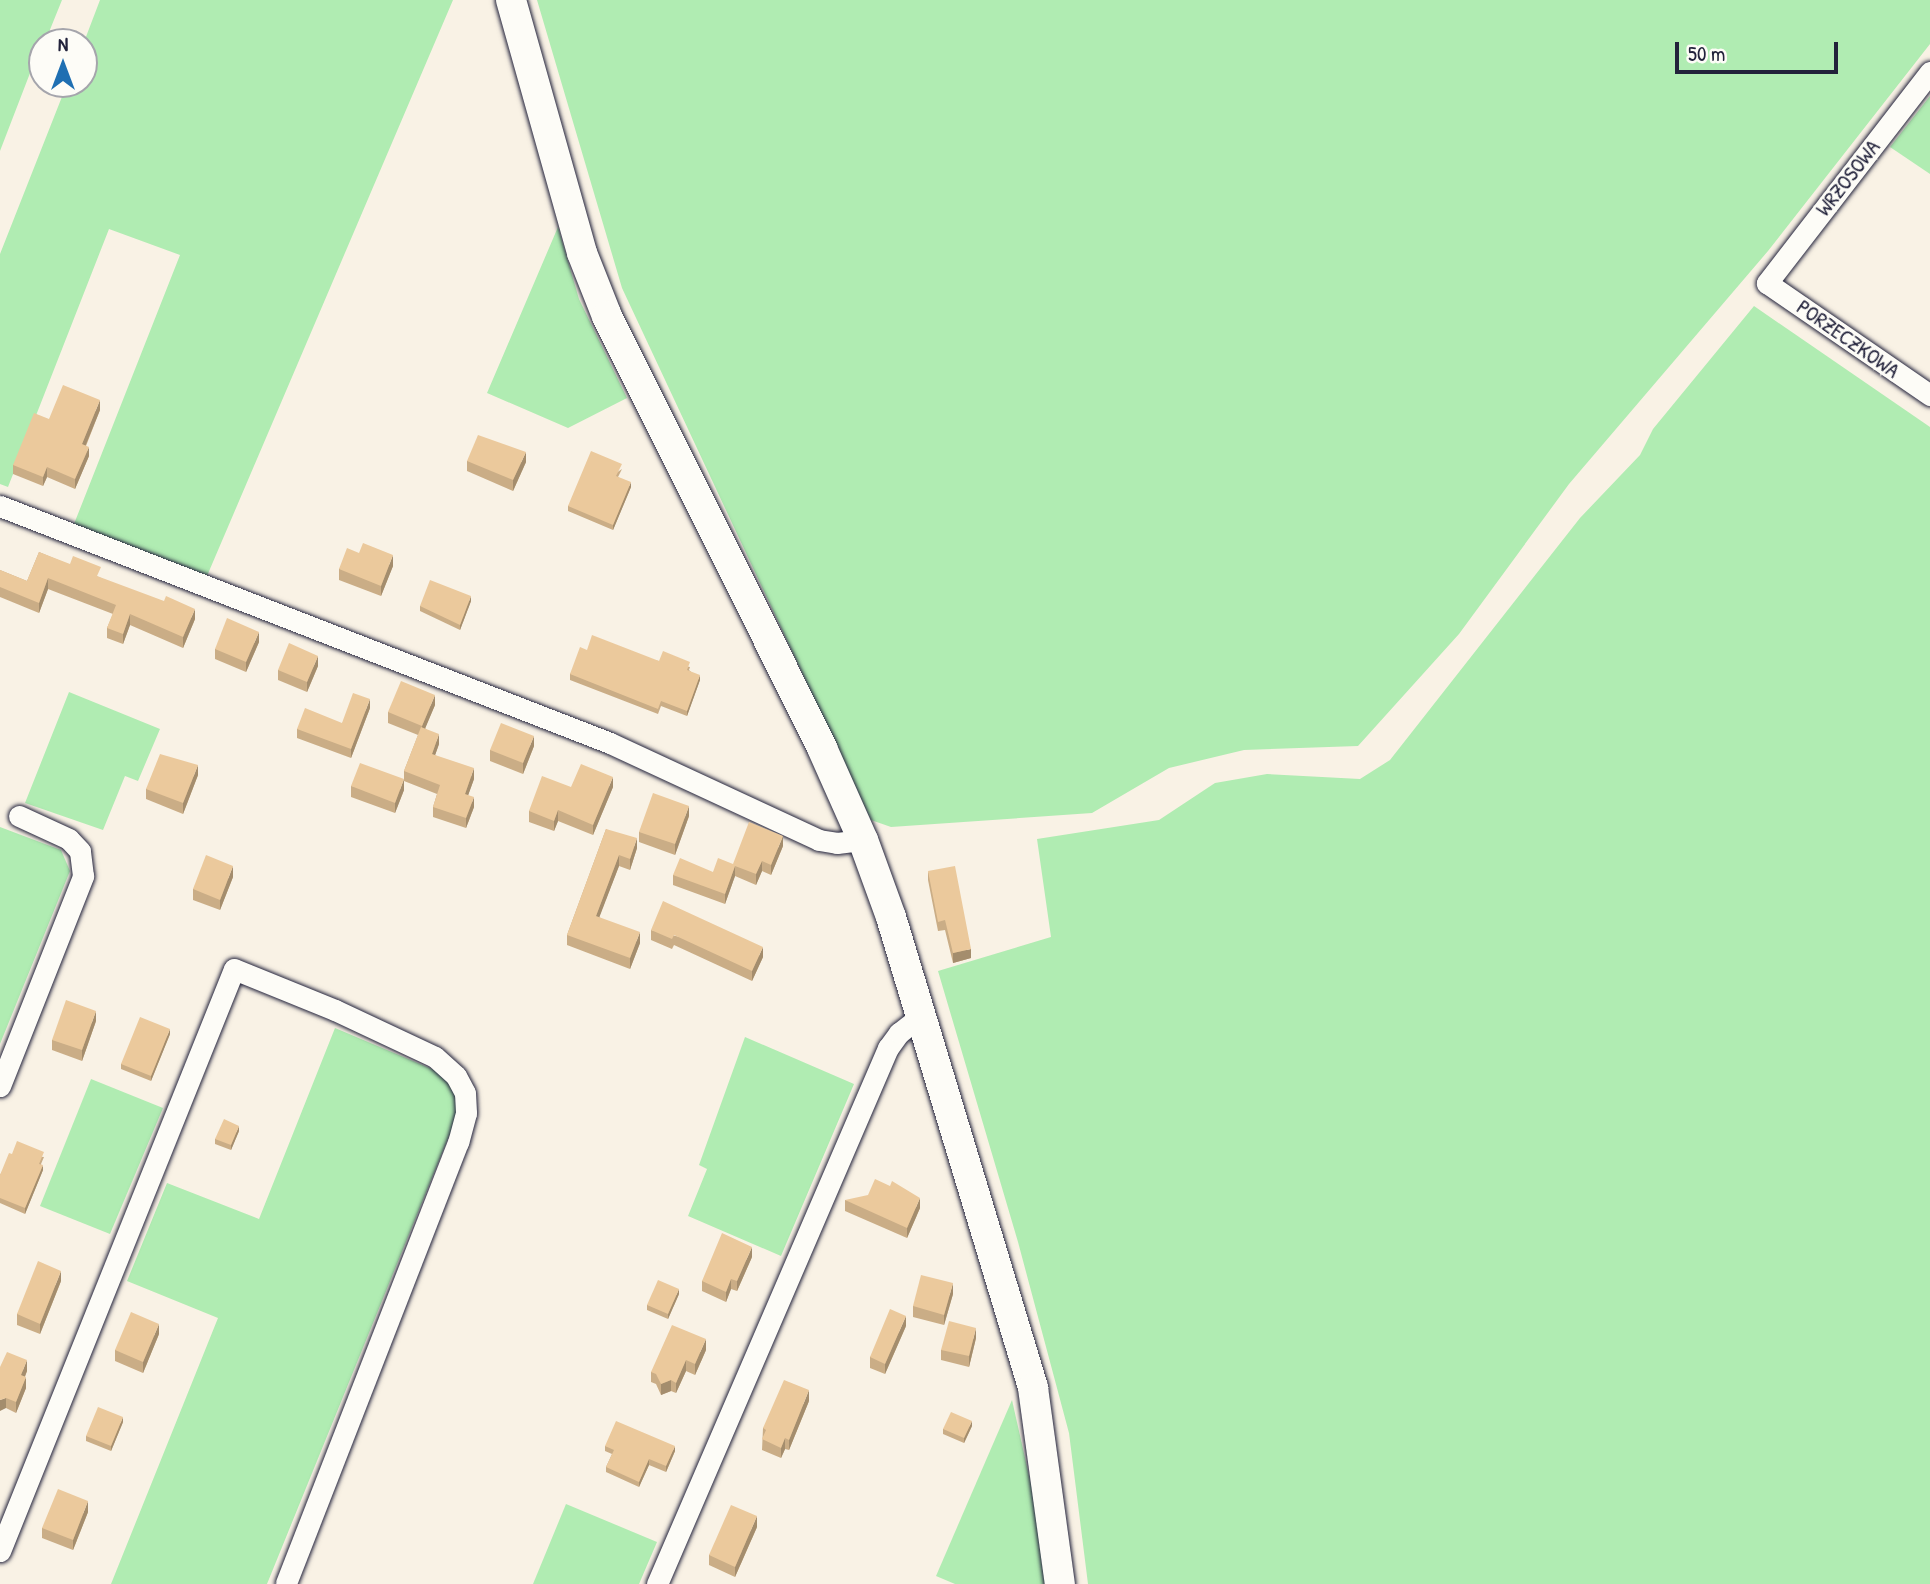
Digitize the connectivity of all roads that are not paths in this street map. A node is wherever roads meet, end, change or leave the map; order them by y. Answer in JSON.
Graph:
{"nodes":[{"id":1,"x":511,"y":0,"type":"edge"},
{"id":2,"x":1930,"y":72,"type":"edge"},
{"id":3,"x":1767,"y":283,"type":"joint"},
{"id":4,"x":1930,"y":395,"type":"edge"},
{"id":5,"x":0,"y":506,"type":"edge"},
{"id":6,"x":19,"y":816,"type":"dead end"},
{"id":7,"x":863,"y":840,"type":"junction"},
{"id":8,"x":922,"y":1015,"type":"junction"},
{"id":9,"x":0,"y":1087,"type":"edge"},
{"id":10,"x":0,"y":1551,"type":"edge"},
{"id":11,"x":286,"y":1584,"type":"edge"},
{"id":12,"x":657,"y":1584,"type":"edge"},
{"id":13,"x":1060,"y":1584,"type":"edge"}],
"edges":[{"from":1,"to":7,"type":"street"},
{"from":2,"to":3,"type":"street","name":"WRZOSOWA"},
{"from":3,"to":4,"type":"street","name":"PORZECZKOWA"},
{"from":5,"to":7,"type":"street"},
{"from":6,"to":9,"type":"street"},
{"from":7,"to":8,"type":"street"},
{"from":8,"to":12,"type":"street"},
{"from":8,"to":13,"type":"street"},
{"from":10,"to":11,"type":"street"}]}
